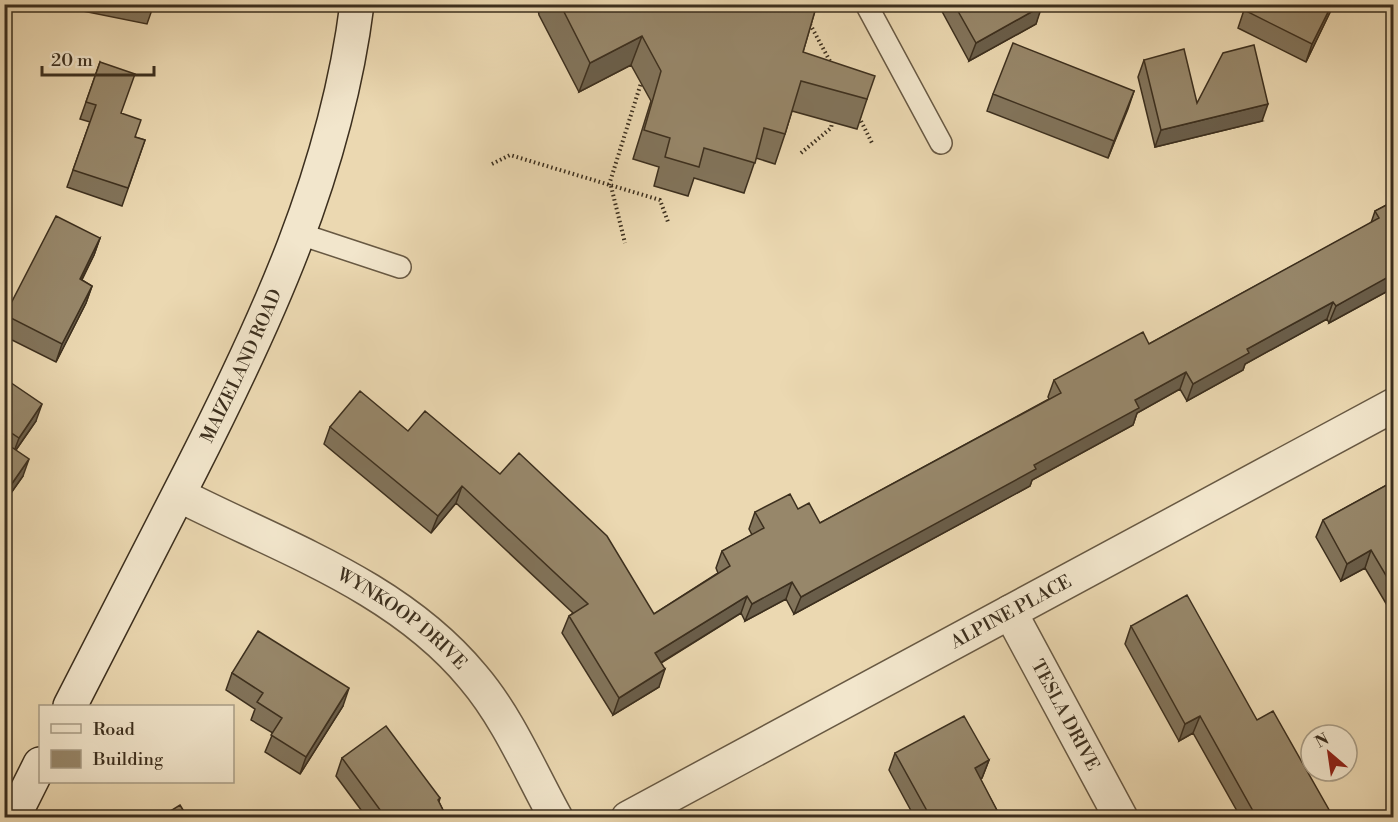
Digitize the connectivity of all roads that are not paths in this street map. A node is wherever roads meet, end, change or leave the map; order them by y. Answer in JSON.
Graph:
{"nodes":[{"id":1,"x":357,"y":4,"type":"edge"},
{"id":2,"x":866,"y":4,"type":"edge"},
{"id":3,"x":941,"y":143,"type":"dead end"},
{"id":4,"x":300,"y":234,"type":"junction"},
{"id":5,"x":400,"y":267,"type":"dead end"},
{"id":6,"x":1394,"y":405,"type":"edge"},
{"id":7,"x":179,"y":495,"type":"junction"},
{"id":8,"x":1010,"y":612,"type":"junction"},
{"id":9,"x":71,"y":705,"type":"edge"},
{"id":10,"x":39,"y":766,"type":"edge"},
{"id":11,"x":13,"y":818,"type":"edge"},
{"id":12,"x":556,"y":818,"type":"edge"},
{"id":13,"x":628,"y":818,"type":"edge"},
{"id":14,"x":1120,"y":818,"type":"edge"}],
"edges":[{"from":1,"to":4,"type":"street","name":"MAIZELAND ROAD"},
{"from":2,"to":3,"type":"lane"},
{"from":4,"to":5,"type":"lane"},
{"from":4,"to":7,"type":"street","name":"MAIZELAND ROAD"},
{"from":6,"to":8,"type":"street","name":"ALPINE PLACE"},
{"from":7,"to":9,"type":"street","name":"MAIZELAND ROAD"},
{"from":7,"to":12,"type":"street","name":"WYNKOOP DRIVE"},
{"from":8,"to":13,"type":"street","name":"ALPINE PLACE"},
{"from":8,"to":14,"type":"street","name":"TESLA DRIVE"},
{"from":10,"to":11,"type":"street"}]}
